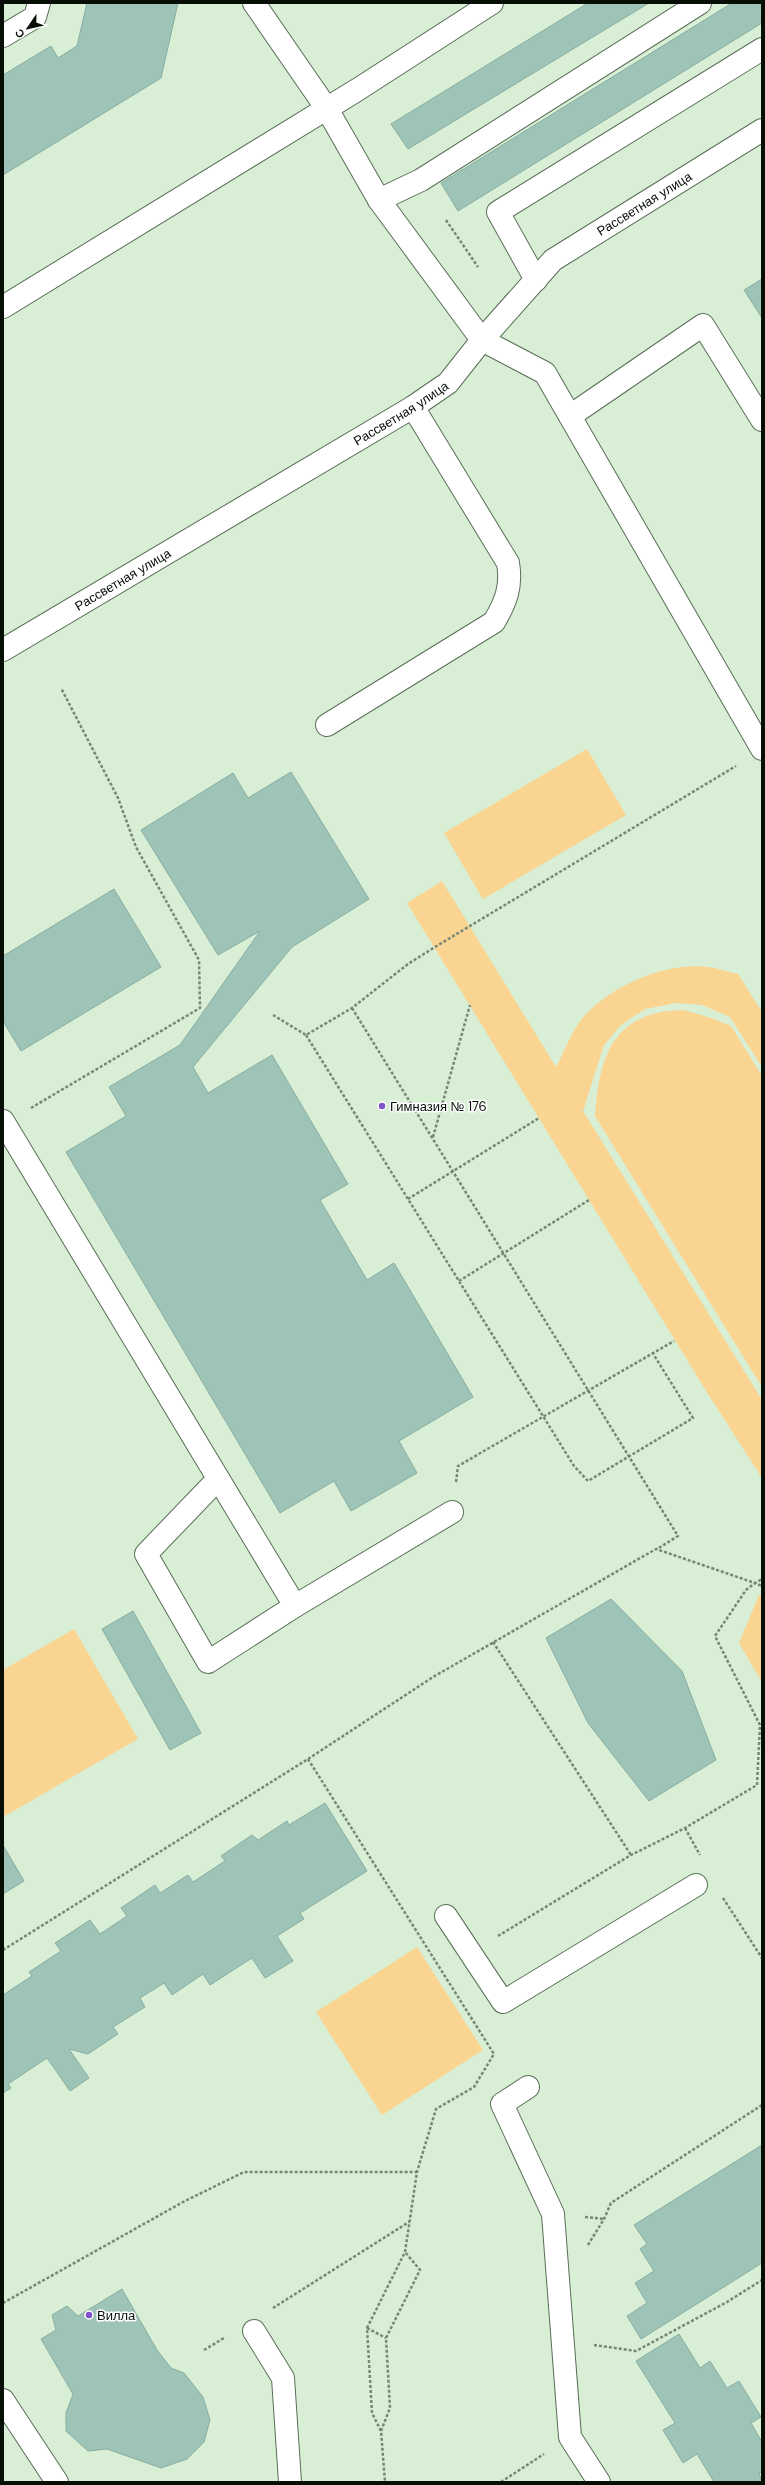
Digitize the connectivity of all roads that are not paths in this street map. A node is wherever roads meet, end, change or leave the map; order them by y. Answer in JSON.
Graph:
{"nodes":[{"id":1,"x":39,"y":3,"type":"edge"},
{"id":2,"x":254,"y":3,"type":"edge"},
{"id":3,"x":492,"y":3,"type":"edge"},
{"id":4,"x":700,"y":3,"type":"edge"},
{"id":5,"x":3,"y":36,"type":"edge"},
{"id":6,"x":762,"y":49,"type":"edge"},
{"id":7,"x":326,"y":109,"type":"junction"},
{"id":8,"x":762,"y":130,"type":"edge"},
{"id":9,"x":379,"y":200,"type":"junction"},
{"id":10,"x":536,"y":280,"type":"junction"},
{"id":11,"x":3,"y":307,"type":"edge"},
{"id":12,"x":482,"y":340,"type":"junction"},
{"id":13,"x":413,"y":407,"type":"junction"},
{"id":14,"x":570,"y":416,"type":"junction"},
{"id":15,"x":762,"y":420,"type":"edge"},
{"id":16,"x":3,"y":650,"type":"edge"},
{"id":17,"x":327,"y":725,"type":"dead end"},
{"id":18,"x":762,"y":749,"type":"edge"},
{"id":19,"x":4,"y":1122,"type":"edge"},
{"id":20,"x":218,"y":1479,"type":"junction"},
{"id":21,"x":452,"y":1512,"type":"road end"},
{"id":22,"x":295,"y":1606,"type":"junction"},
{"id":23,"x":696,"y":1885,"type":"dead end"},
{"id":24,"x":446,"y":1916,"type":"dead end"},
{"id":25,"x":528,"y":2087,"type":"dead end"},
{"id":26,"x":254,"y":2331,"type":"dead end"},
{"id":27,"x":3,"y":2400,"type":"edge"},
{"id":28,"x":56,"y":2482,"type":"edge"},
{"id":29,"x":290,"y":2482,"type":"edge"},
{"id":30,"x":599,"y":2482,"type":"edge"}],
"edges":[{"from":1,"to":5,"type":"street"},
{"from":2,"to":7,"type":"street"},
{"from":3,"to":7,"type":"street"},
{"from":4,"to":9,"type":"street"},
{"from":6,"to":10,"type":"street"},
{"from":7,"to":9,"type":"street"},
{"from":7,"to":11,"type":"street"},
{"from":8,"to":10,"type":"street","name":"Рассветная улица"},
{"from":9,"to":12,"type":"street"},
{"from":10,"to":12,"type":"street","name":"Рассветная улица"},
{"from":12,"to":13,"type":"street","name":"Рассветная улица"},
{"from":12,"to":14,"type":"street"},
{"from":13,"to":16,"type":"street","name":"Рассветная улица"},
{"from":13,"to":17,"type":"street"},
{"from":14,"to":15,"type":"street"},
{"from":14,"to":18,"type":"street"},
{"from":19,"to":20,"type":"street"},
{"from":20,"to":22,"type":"street"},
{"from":20,"to":22,"type":"street"},
{"from":21,"to":22,"type":"street"},
{"from":23,"to":24,"type":"street"},
{"from":25,"to":30,"type":"street"},
{"from":26,"to":29,"type":"street"},
{"from":27,"to":28,"type":"street"}]}
